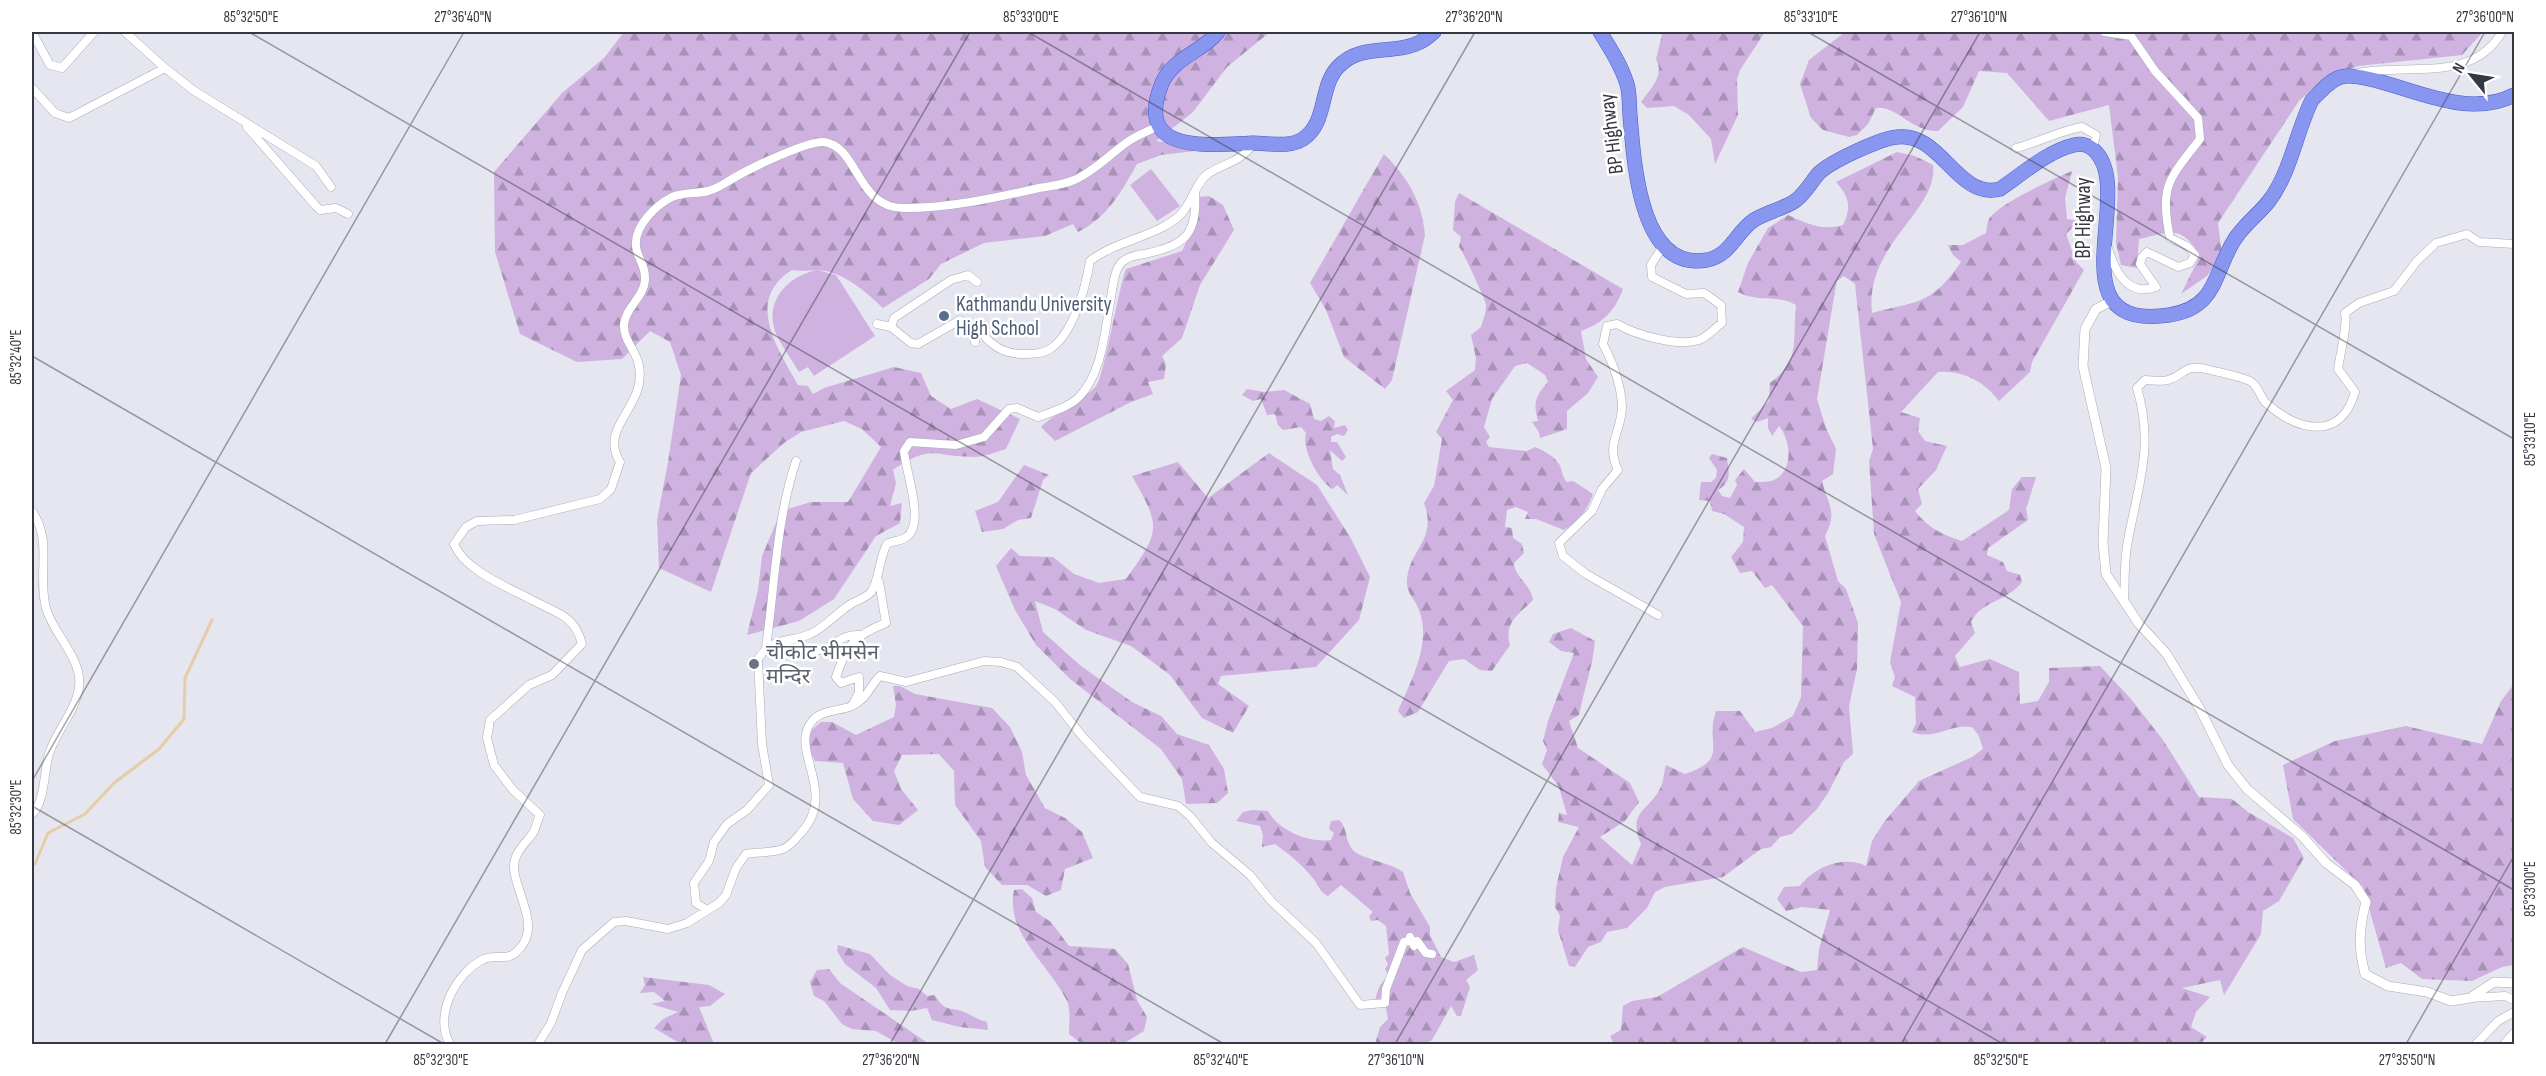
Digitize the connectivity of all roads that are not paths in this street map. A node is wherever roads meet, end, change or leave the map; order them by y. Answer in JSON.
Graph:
{"nodes":[{"id":1,"x":32,"y":32,"type":"edge"},
{"id":2,"x":94,"y":32,"type":"edge"},
{"id":3,"x":125,"y":32,"type":"edge"},
{"id":4,"x":1218,"y":32,"type":"edge"},
{"id":5,"x":1434,"y":32,"type":"edge"},
{"id":6,"x":1600,"y":32,"type":"edge"},
{"id":7,"x":2105,"y":32,"type":"edge"},
{"id":8,"x":2502,"y":32,"type":"edge"},
{"id":9,"x":165,"y":68,"type":"junction"},
{"id":10,"x":2342,"y":76,"type":"junction"},
{"id":11,"x":32,"y":88,"type":"edge"},
{"id":12,"x":2514,"y":95,"type":"edge"},
{"id":13,"x":242,"y":121,"type":"junction"},
{"id":14,"x":1158,"y":126,"type":"junction"},
{"id":15,"x":1254,"y":143,"type":"junction"},
{"id":16,"x":2016,"y":148,"type":"dead end"},
{"id":17,"x":2093,"y":149,"type":"junction"},
{"id":18,"x":331,"y":187,"type":"dead end"},
{"id":19,"x":1195,"y":193,"type":"junction"},
{"id":20,"x":348,"y":214,"type":"dead end"},
{"id":21,"x":2105,"y":238,"type":"junction"},
{"id":22,"x":2514,"y":244,"type":"edge"},
{"id":23,"x":1663,"y":246,"type":"junction"},
{"id":24,"x":977,"y":282,"type":"dead end"},
{"id":25,"x":2114,"y":300,"type":"junction"},
{"id":26,"x":877,"y":324,"type":"dead end"},
{"id":27,"x":891,"y":327,"type":"junction"},
{"id":28,"x":986,"y":338,"type":"dead end"},
{"id":29,"x":975,"y":342,"type":"dead end"},
{"id":30,"x":796,"y":461,"type":"dead end"},
{"id":31,"x":32,"y":511,"type":"edge"},
{"id":32,"x":878,"y":564,"type":"junction"},
{"id":33,"x":2124,"y":601,"type":"junction"},
{"id":34,"x":1658,"y":615,"type":"dead end"},
{"id":35,"x":859,"y":635,"type":"junction"},
{"id":36,"x":766,"y":647,"type":"junction"},
{"id":37,"x":852,"y":706,"type":"junction"},
{"id":38,"x":32,"y":814,"type":"edge"},
{"id":39,"x":707,"y":910,"type":"junction"},
{"id":40,"x":1432,"y":954,"type":"dead end"},
{"id":41,"x":2514,"y":983,"type":"edge"},
{"id":42,"x":2470,"y":998,"type":"junction"},
{"id":43,"x":2514,"y":1000,"type":"edge"},
{"id":44,"x":2514,"y":1012,"type":"edge"},
{"id":45,"x":2514,"y":1033,"type":"edge"},
{"id":46,"x":450,"y":1044,"type":"edge"},
{"id":47,"x":538,"y":1044,"type":"edge"},
{"id":48,"x":2476,"y":1044,"type":"edge"},
{"id":49,"x":2504,"y":1044,"type":"edge"}],
"edges":[{"from":1,"to":2,"type":"street"},
{"from":3,"to":9,"type":"street"},
{"from":4,"to":14,"type":"highway"},
{"from":5,"to":15,"type":"highway"},
{"from":6,"to":23,"type":"highway","name":"BP Highway"},
{"from":7,"to":21,"type":"street"},
{"from":8,"to":10,"type":"street"},
{"from":9,"to":11,"type":"street"},
{"from":9,"to":13,"type":"street"},
{"from":10,"to":12,"type":"highway"},
{"from":10,"to":25,"type":"highway"},
{"from":13,"to":18,"type":"street"},
{"from":13,"to":20,"type":"street"},
{"from":14,"to":15,"type":"highway"},
{"from":14,"to":46,"type":"street"},
{"from":15,"to":19,"type":"street"},
{"from":16,"to":17,"type":"street"},
{"from":17,"to":21,"type":"highway","name":"BP Highway"},
{"from":17,"to":23,"type":"highway","name":"BP Highway"},
{"from":19,"to":28,"type":"street"},
{"from":19,"to":32,"type":"street"},
{"from":21,"to":25,"type":"highway","name":"BP Highway"},
{"from":22,"to":33,"type":"street"},
{"from":23,"to":34,"type":"street"},
{"from":24,"to":27,"type":"street"},
{"from":25,"to":33,"type":"street"},
{"from":26,"to":27,"type":"street"},
{"from":27,"to":29,"type":"street"},
{"from":30,"to":36,"type":"street"},
{"from":31,"to":38,"type":"street"},
{"from":32,"to":35,"type":"street"},
{"from":32,"to":36,"type":"street"},
{"from":33,"to":42,"type":"street"},
{"from":35,"to":36,"type":"street"},
{"from":35,"to":37,"type":"street"},
{"from":36,"to":39,"type":"street"},
{"from":37,"to":39,"type":"street"},
{"from":37,"to":40,"type":"street"},
{"from":39,"to":47,"type":"street"},
{"from":41,"to":42,"type":"street"},
{"from":42,"to":43,"type":"street"},
{"from":44,"to":48,"type":"street"},
{"from":45,"to":49,"type":"street"}]}
